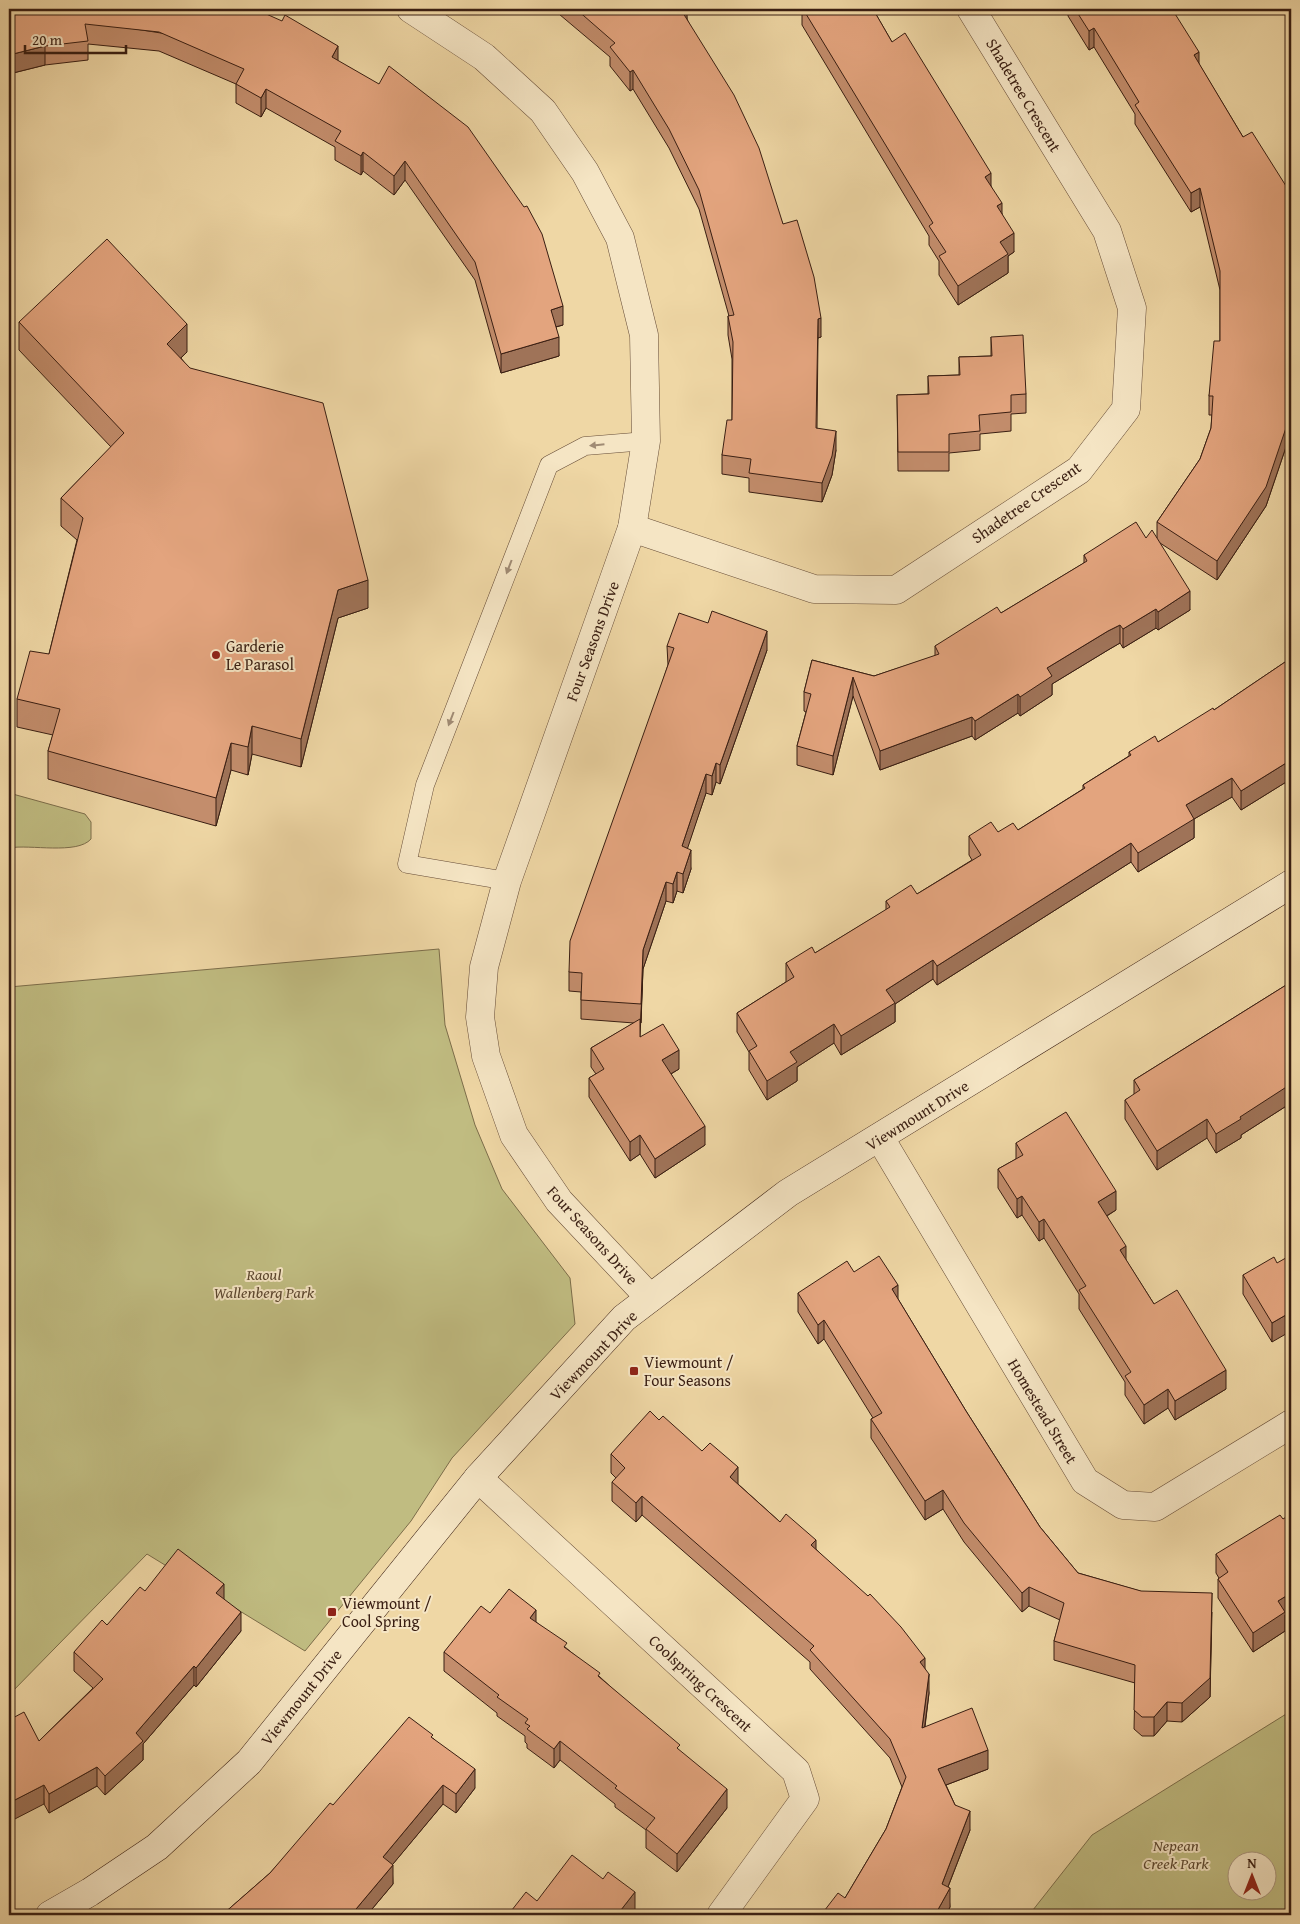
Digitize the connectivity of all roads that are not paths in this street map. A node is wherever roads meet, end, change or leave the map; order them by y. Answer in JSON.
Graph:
{"nodes":[{"id":1,"x":411,"y":9,"type":"edge"},
{"id":2,"x":972,"y":9,"type":"edge"},
{"id":3,"x":646,"y":441,"type":"junction"},
{"id":4,"x":632,"y":528,"type":"junction"},
{"id":5,"x":507,"y":881,"type":"junction"},
{"id":6,"x":1291,"y":884,"type":"edge"},
{"id":7,"x":880,"y":1138,"type":"junction"},
{"id":8,"x":650,"y":1298,"type":"junction"},
{"id":9,"x":1291,"y":1424,"type":"edge"},
{"id":10,"x":478,"y":1478,"type":"junction"},
{"id":11,"x":50,"y":1915,"type":"edge"},
{"id":12,"x":721,"y":1915,"type":"edge"}],
"edges":[{"from":1,"to":3,"type":"street","name":"Four Seasons Drive"},
{"from":2,"to":4,"type":"street","name":"Shadetree Crescent"},
{"from":3,"to":4,"type":"street","name":"Four Seasons Drive"},
{"from":3,"to":5,"type":"lane","one_way":true},
{"from":4,"to":5,"type":"street","name":"Four Seasons Drive"},
{"from":5,"to":8,"type":"street","name":"Four Seasons Drive"},
{"from":6,"to":7,"type":"street","name":"Viewmount Drive"},
{"from":7,"to":8,"type":"street","name":"Viewmount Drive"},
{"from":7,"to":9,"type":"street","name":"Homestead Street"},
{"from":8,"to":10,"type":"street","name":"Viewmount Drive"},
{"from":10,"to":11,"type":"street","name":"Viewmount Drive"},
{"from":10,"to":12,"type":"street","name":"Coolspring Crescent"}]}
